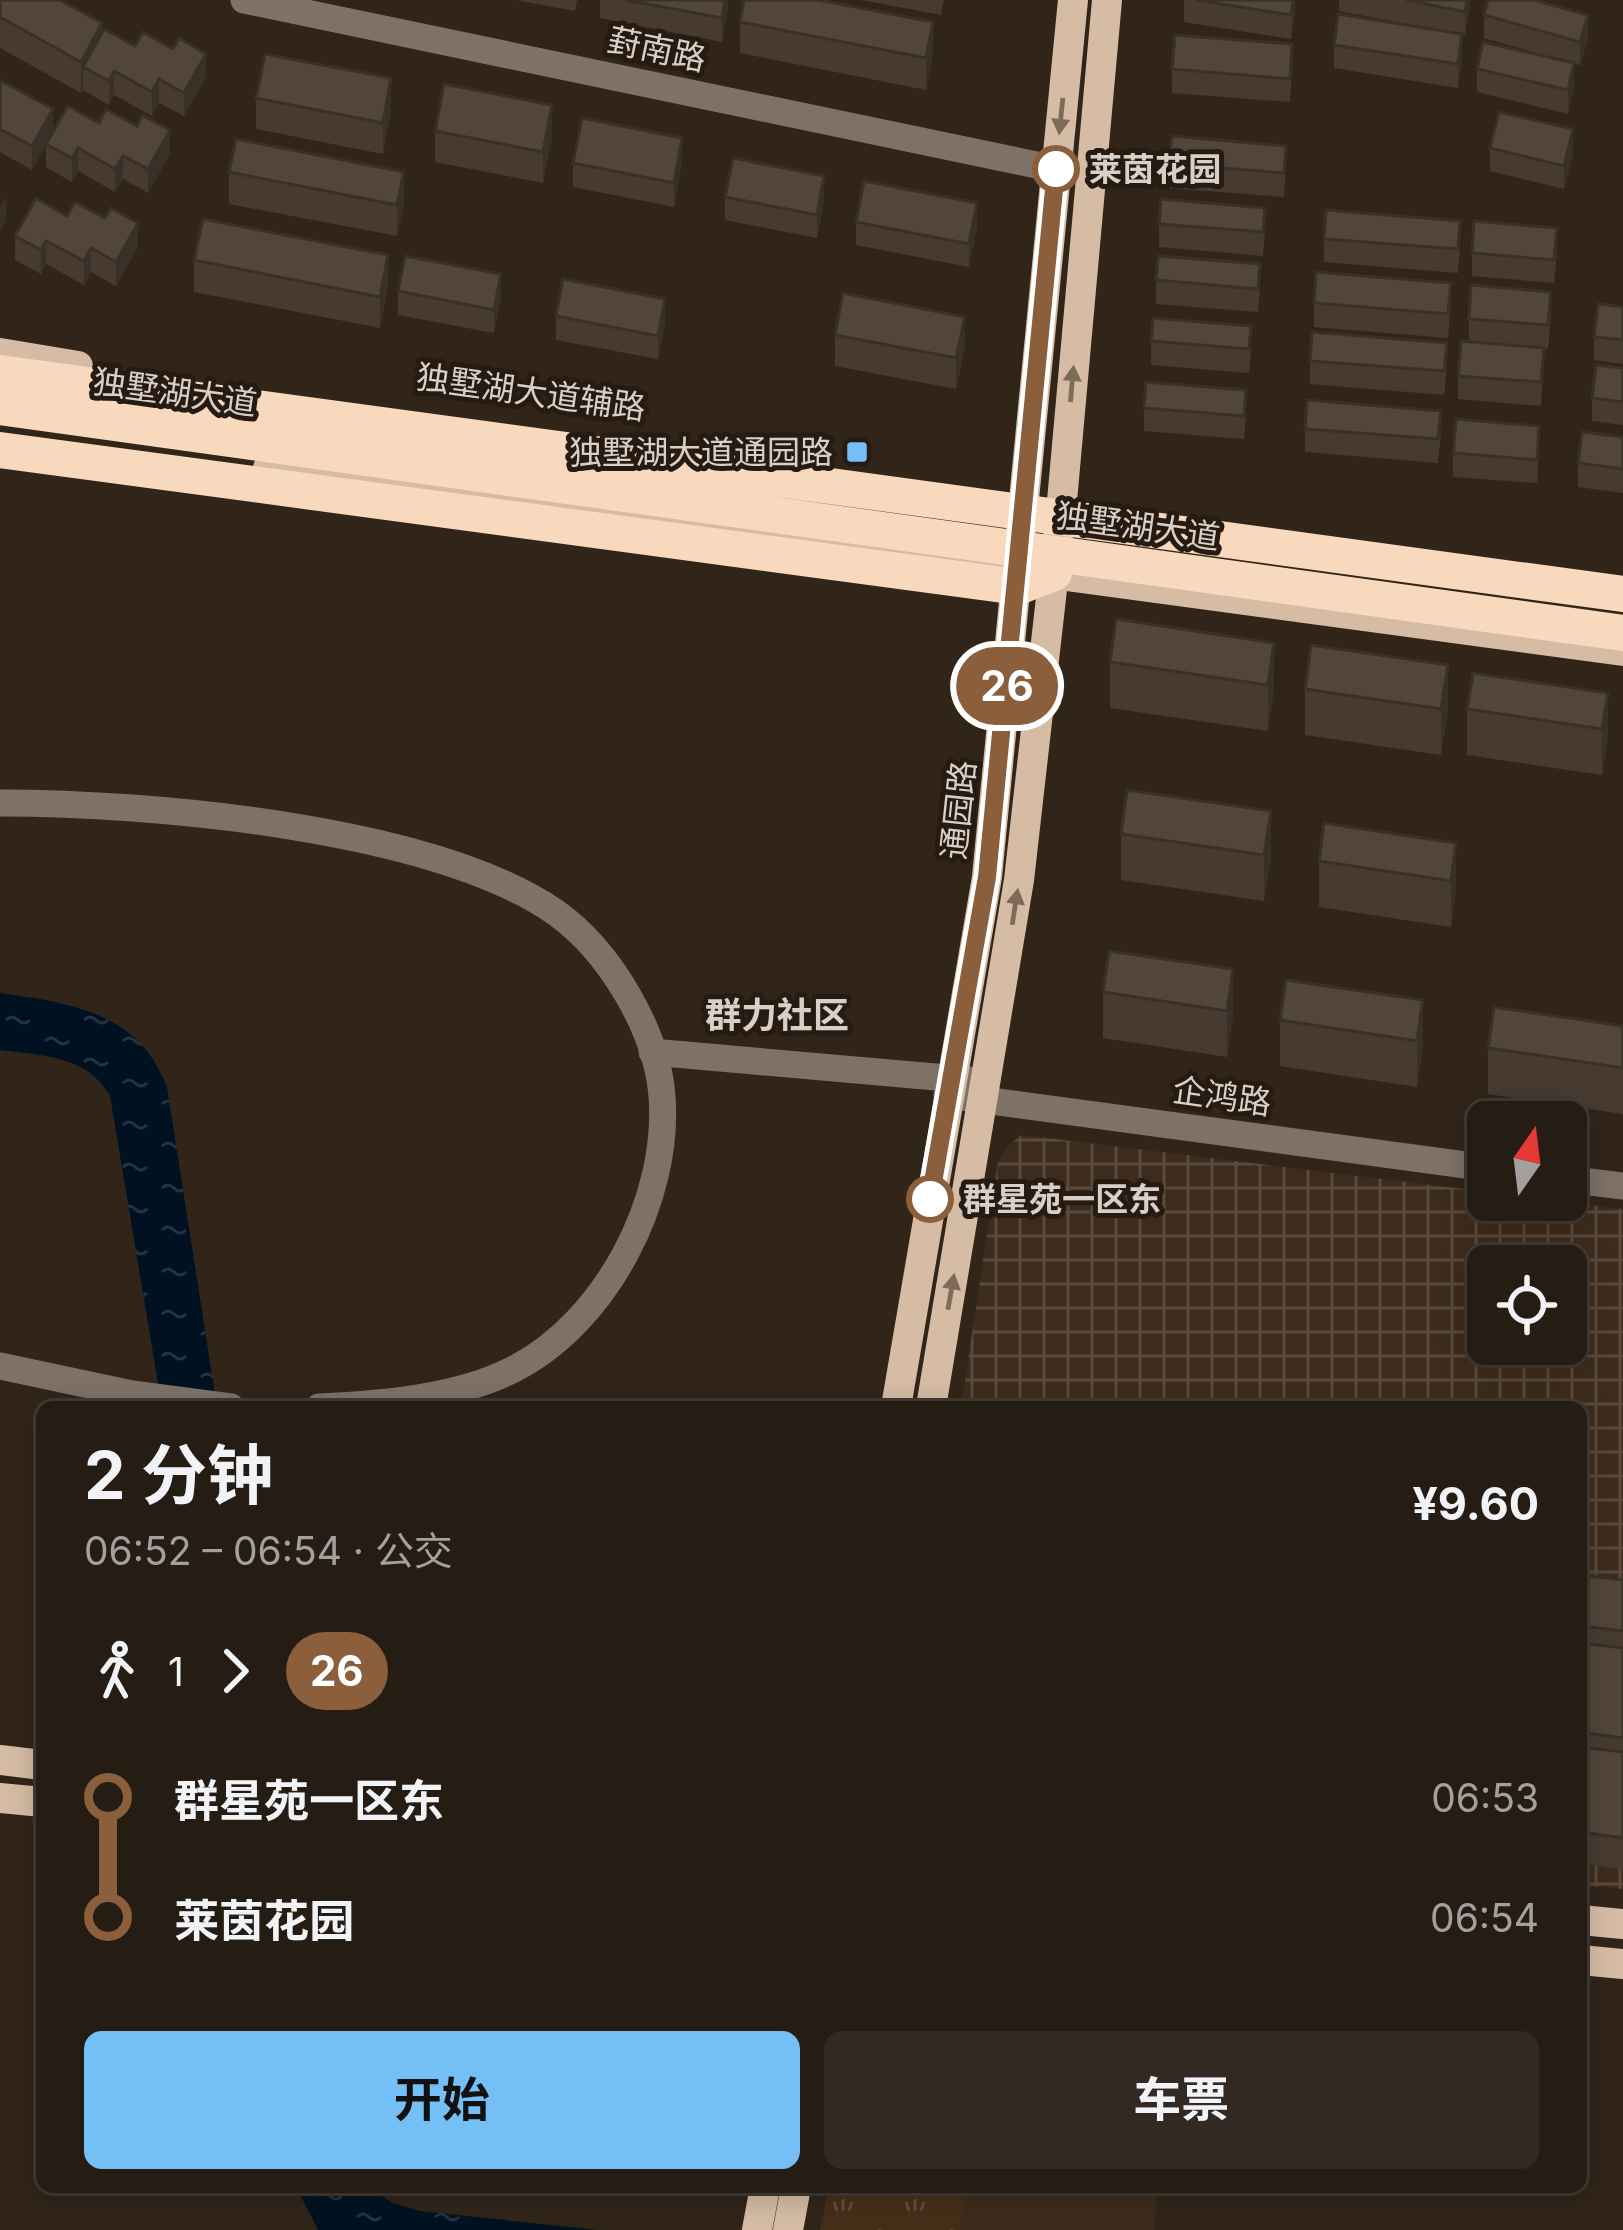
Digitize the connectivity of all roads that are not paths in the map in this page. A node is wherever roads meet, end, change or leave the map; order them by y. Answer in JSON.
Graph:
{"nodes":[{"id":1,"x":244,"y":0,"type":"edge"},
{"id":2,"x":1073,"y":0,"type":"edge"},
{"id":3,"x":1107,"y":0,"type":"edge"},
{"id":4,"x":1056,"y":169,"type":"junction"},
{"id":5,"x":0,"y":353,"type":"edge"},
{"id":6,"x":0,"y":374,"type":"edge"},
{"id":7,"x":0,"y":407,"type":"edge"},
{"id":8,"x":0,"y":433,"type":"edge"},
{"id":9,"x":0,"y":450,"type":"edge"},
{"id":10,"x":1027,"y":496,"type":"junction"},
{"id":11,"x":1062,"y":501,"type":"junction"},
{"id":12,"x":629,"y":526,"type":"junction"},
{"id":13,"x":736,"y":530,"type":"junction"},
{"id":14,"x":688,"y":544,"type":"junction"},
{"id":15,"x":1034,"y":562,"type":"junction"},
{"id":16,"x":1623,"y":578,"type":"edge"},
{"id":17,"x":1623,"y":594,"type":"edge"},
{"id":18,"x":1623,"y":633,"type":"edge"},
{"id":19,"x":1623,"y":651,"type":"edge"},
{"id":20,"x":0,"y":803,"type":"edge"},
{"id":21,"x":652,"y":1052,"type":"junction"},
{"id":22,"x":949,"y":1086,"type":"junction"},
{"id":23,"x":985,"y":1092,"type":"junction"},
{"id":24,"x":1467,"y":1165,"type":"edge"},
{"id":25,"x":1587,"y":1182,"type":"edge"},
{"id":26,"x":1623,"y":1186,"type":"edge"},
{"id":27,"x":0,"y":1366,"type":"edge"},
{"id":28,"x":185,"y":1401,"type":"edge"},
{"id":29,"x":370,"y":1401,"type":"edge"},
{"id":30,"x":897,"y":1401,"type":"edge"},
{"id":31,"x":932,"y":1401,"type":"edge"},
{"id":32,"x":0,"y":1760,"type":"edge"},
{"id":33,"x":36,"y":1764,"type":"edge"},
{"id":34,"x":0,"y":1798,"type":"edge"},
{"id":35,"x":36,"y":1801,"type":"edge"},
{"id":36,"x":1587,"y":1921,"type":"edge"},
{"id":37,"x":1623,"y":1924,"type":"edge"},
{"id":38,"x":1587,"y":1961,"type":"edge"},
{"id":39,"x":1623,"y":1964,"type":"edge"},
{"id":40,"x":764,"y":2193,"type":"edge"},
{"id":41,"x":795,"y":2193,"type":"edge"},
{"id":42,"x":757,"y":2230,"type":"edge"},
{"id":43,"x":788,"y":2230,"type":"edge"}],
"edges":[{"from":1,"to":4,"type":"street","name":"葑南路"},
{"from":2,"to":4,"type":"main road","name":"通园路","one_way":true},
{"from":11,"to":3,"type":"main road","name":"通园路","one_way":true},
{"from":4,"to":10,"type":"main road","name":"通园路"},
{"from":5,"to":10,"type":"main road","name":"独墅湖大道辅路"},
{"from":6,"to":17,"type":"highway","name":"独墅湖大道","bridge":true},
{"from":7,"to":18,"type":"highway","name":"独墅湖大道","bridge":true},
{"from":8,"to":12,"type":"main road"},
{"from":9,"to":12,"type":"highway"},
{"from":10,"to":11,"type":"main road","name":"独墅湖大道辅路"},
{"from":10,"to":15,"type":"main road","name":"通园路"},
{"from":11,"to":15,"type":"main road","name":"通园路"},
{"from":11,"to":16,"type":"main road","name":"独墅湖大道辅路"},
{"from":12,"to":13,"type":"main road"},
{"from":12,"to":14,"type":"highway"},
{"from":12,"to":15,"type":"main road"},
{"from":13,"to":14,"type":"highway"},
{"from":13,"to":15,"type":"main road"},
{"from":14,"to":15,"type":"highway"},
{"from":15,"to":19,"type":"main road"},
{"from":15,"to":22,"type":"main road","name":"通园路"},
{"from":23,"to":15,"type":"main road","name":"通园路","one_way":true},
{"from":20,"to":21,"type":"street"},
{"from":21,"to":22,"type":"street","name":"企鸿路"},
{"from":21,"to":29,"type":"street"},
{"from":22,"to":23,"type":"street","name":"企鸿路"},
{"from":22,"to":30,"type":"main road","name":"通园路"},
{"from":23,"to":24,"type":"street","name":"企鸿路"},
{"from":31,"to":23,"type":"main road","name":"通园路","one_way":true},
{"from":25,"to":26,"type":"street"},
{"from":27,"to":28,"type":"street"},
{"from":32,"to":33,"type":"main road"},
{"from":34,"to":35,"type":"main road"},
{"from":36,"to":37,"type":"main road"},
{"from":38,"to":39,"type":"main road"},
{"from":40,"to":42,"type":"main road"},
{"from":41,"to":43,"type":"main road"}]}
